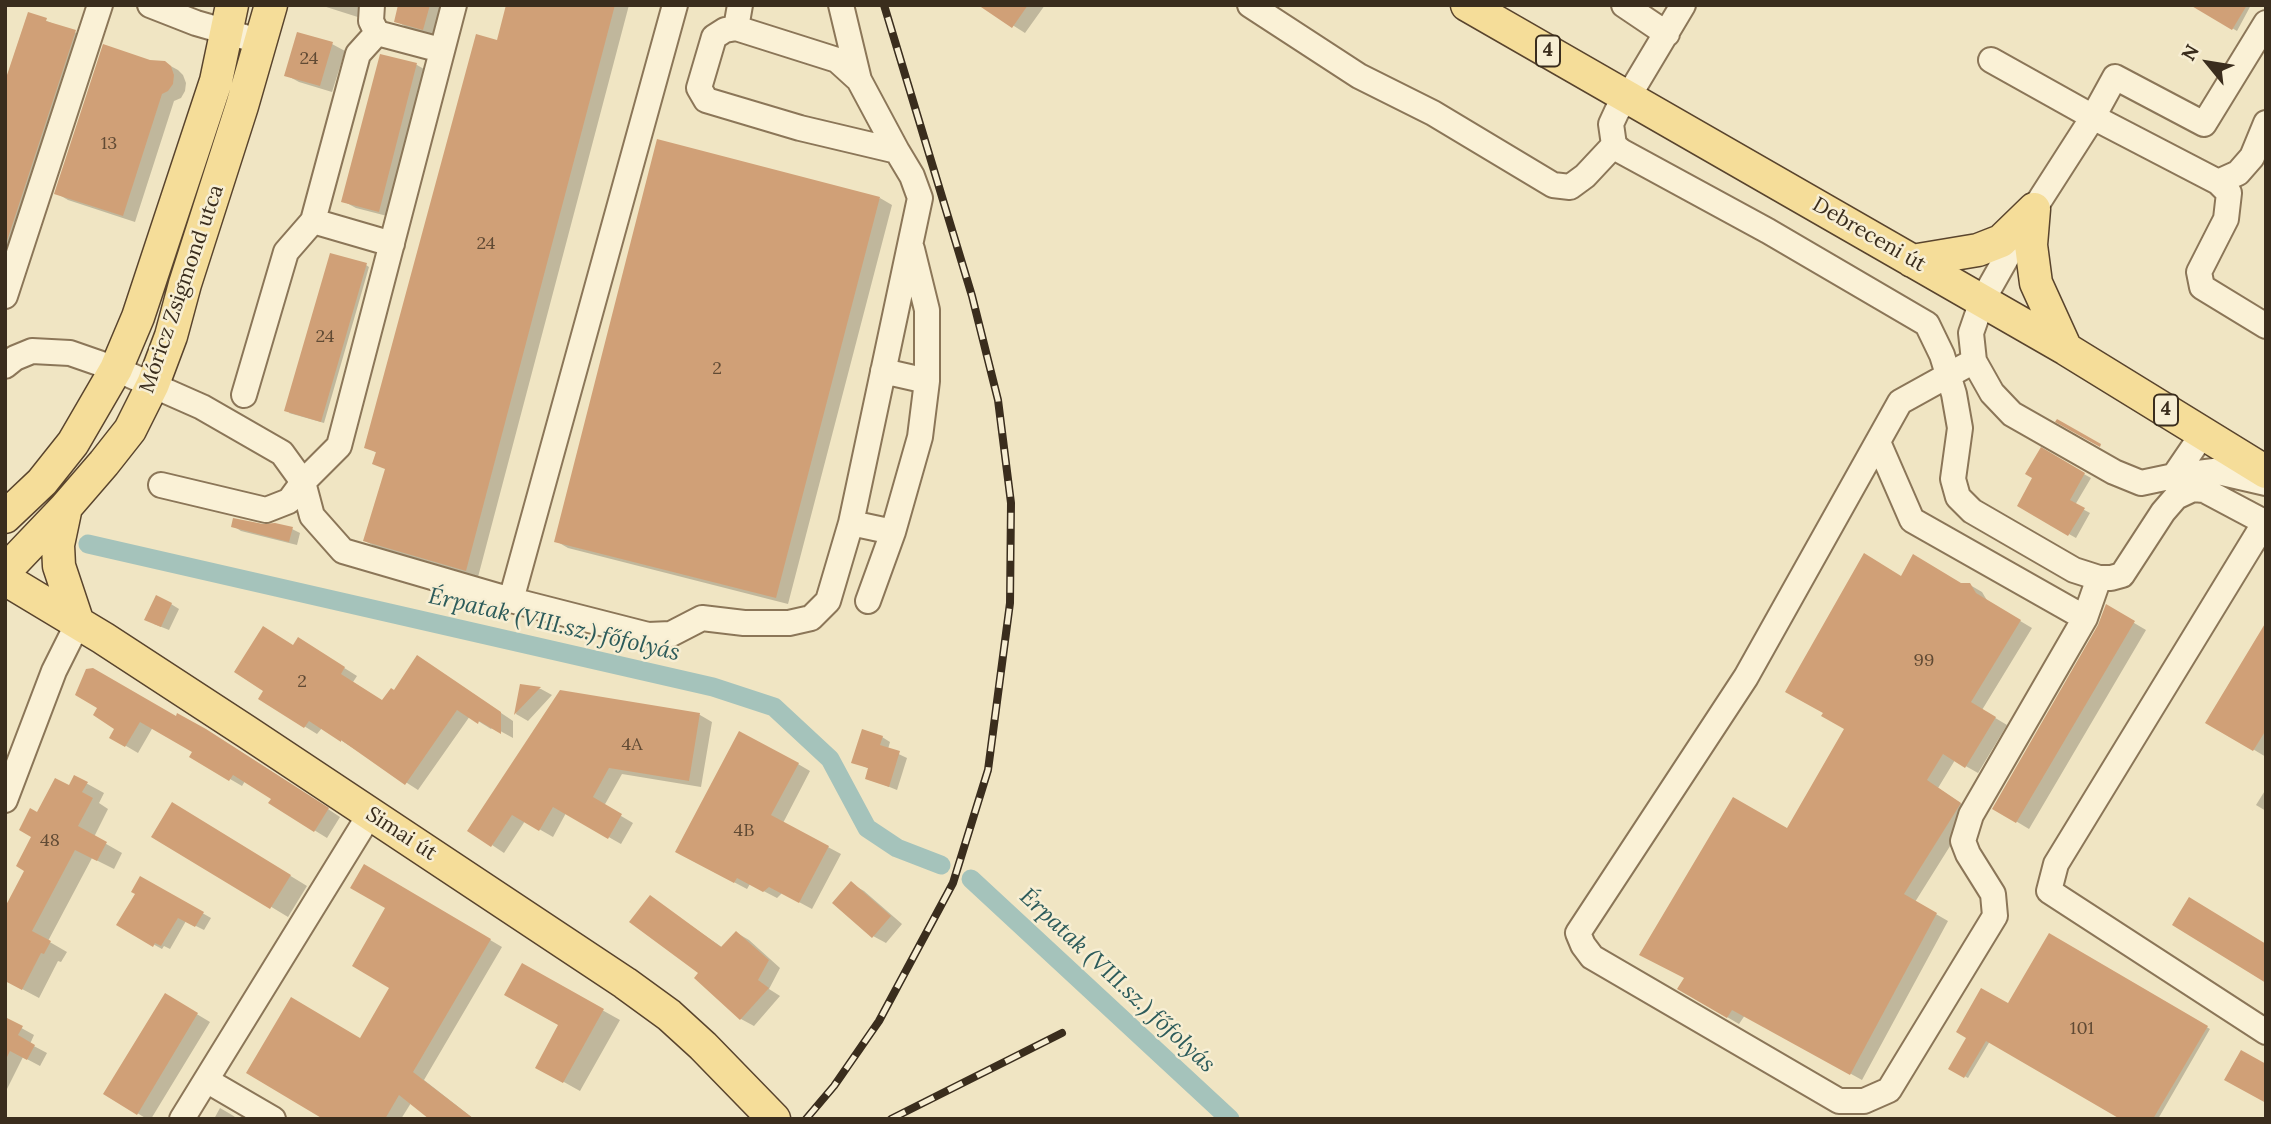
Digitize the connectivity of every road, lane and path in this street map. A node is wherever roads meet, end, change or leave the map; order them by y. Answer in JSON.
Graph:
{"nodes":[{"id":1,"x":100,"y":5,"type":"edge"},
{"id":2,"x":150,"y":5,"type":"edge"},
{"id":3,"x":271,"y":5,"type":"edge"},
{"id":4,"x":372,"y":5,"type":"edge"},
{"id":5,"x":454,"y":5,"type":"edge"},
{"id":6,"x":675,"y":5,"type":"edge"},
{"id":7,"x":841,"y":5,"type":"edge"},
{"id":8,"x":1250,"y":5,"type":"edge"},
{"id":9,"x":1467,"y":5,"type":"edge"},
{"id":10,"x":1624,"y":5,"type":"edge"},
{"id":11,"x":1683,"y":5,"type":"edge"},
{"id":12,"x":738,"y":17,"type":"edge"},
{"id":13,"x":230,"y":18,"type":"edge"},
{"id":14,"x":2266,"y":23,"type":"edge"},
{"id":15,"x":377,"y":33,"type":"junction"},
{"id":16,"x":1667,"y":34,"type":"junction"},
{"id":17,"x":262,"y":42,"type":"junction"},
{"id":18,"x":441,"y":50,"type":"junction"},
{"id":19,"x":1991,"y":61,"type":"dead end"},
{"id":20,"x":859,"y":80,"type":"junction"},
{"id":21,"x":1628,"y":97,"type":"junction"},
{"id":22,"x":2093,"y":117,"type":"junction"},
{"id":23,"x":2266,"y":123,"type":"edge"},
{"id":24,"x":1614,"y":145,"type":"junction"},
{"id":25,"x":897,"y":151,"type":"junction"},
{"id":26,"x":2218,"y":181,"type":"junction"},
{"id":27,"x":2034,"y":209,"type":"junction"},
{"id":28,"x":313,"y":221,"type":"junction"},
{"id":29,"x":910,"y":242,"type":"junction"},
{"id":30,"x":392,"y":244,"type":"junction"},
{"id":31,"x":1912,"y":261,"type":"junction"},
{"id":32,"x":5,"y":296,"type":"edge"},
{"id":33,"x":1982,"y":301,"type":"junction"},
{"id":34,"x":2266,"y":326,"type":"edge"},
{"id":35,"x":2066,"y":349,"type":"junction"},
{"id":36,"x":8,"y":358,"type":"edge"},
{"id":37,"x":1974,"y":361,"type":"junction"},
{"id":38,"x":116,"y":369,"type":"junction"},
{"id":39,"x":883,"y":371,"type":"junction"},
{"id":40,"x":1948,"y":375,"type":"junction"},
{"id":41,"x":927,"y":381,"type":"junction"},
{"id":42,"x":153,"y":384,"type":"junction"},
{"id":43,"x":244,"y":395,"type":"dead end"},
{"id":44,"x":2204,"y":432,"type":"junction"},
{"id":45,"x":1878,"y":442,"type":"junction"},
{"id":46,"x":2266,"y":472,"type":"edge"},
{"id":47,"x":2165,"y":478,"type":"junction"},
{"id":48,"x":303,"y":481,"type":"junction"},
{"id":49,"x":2266,"y":483,"type":"edge"},
{"id":50,"x":161,"y":485,"type":"dead end"},
{"id":51,"x":66,"y":507,"type":"junction"},
{"id":52,"x":2163,"y":512,"type":"junction"},
{"id":53,"x":5,"y":517,"type":"edge"},
{"id":54,"x":2265,"y":522,"type":"edge"},
{"id":55,"x":851,"y":523,"type":"junction"},
{"id":56,"x":893,"y":532,"type":"junction"},
{"id":57,"x":5,"y":571,"type":"edge"},
{"id":58,"x":2099,"y":578,"type":"junction"},
{"id":59,"x":5,"y":579,"type":"edge"},
{"id":60,"x":511,"y":600,"type":"junction"},
{"id":61,"x":868,"y":601,"type":"dead end"},
{"id":62,"x":2085,"y":618,"type":"junction"},
{"id":63,"x":78,"y":623,"type":"junction"},
{"id":64,"x":5,"y":800,"type":"edge"},
{"id":65,"x":370,"y":814,"type":"junction"},
{"id":66,"x":2266,"y":1032,"type":"edge"},
{"id":67,"x":206,"y":1080,"type":"junction"},
{"id":68,"x":182,"y":1119,"type":"edge"},
{"id":69,"x":273,"y":1119,"type":"edge"},
{"id":70,"x":774,"y":1119,"type":"edge"}],
"edges":[{"from":1,"to":32,"type":"street"},
{"from":2,"to":13,"type":"street"},
{"from":3,"to":17,"type":"main road","name":"Móricz Zsigmond utca"},
{"from":4,"to":15,"type":"street"},
{"from":5,"to":18,"type":"street"},
{"from":6,"to":60,"type":"street"},
{"from":7,"to":20,"type":"street"},
{"from":8,"to":24,"type":"street"},
{"from":9,"to":21,"type":"main road","name":"Debreceni út","number":"4"},
{"from":10,"to":16,"type":"street"},
{"from":11,"to":16,"type":"street"},
{"from":12,"to":20,"type":"street"},
{"from":12,"to":25,"type":"street"},
{"from":13,"to":17,"type":"street"},
{"from":13,"to":38,"type":"main road","name":"Móricz Zsigmond utca"},
{"from":14,"to":22,"type":"street"},
{"from":15,"to":18,"type":"street"},
{"from":15,"to":28,"type":"street"},
{"from":16,"to":21,"type":"street"},
{"from":17,"to":42,"type":"main road","name":"Móricz Zsigmond utca"},
{"from":18,"to":30,"type":"street"},
{"from":19,"to":22,"type":"street"},
{"from":20,"to":25,"type":"street"},
{"from":21,"to":24,"type":"street"},
{"from":21,"to":31,"type":"main road","name":"Debreceni út","number":"4"},
{"from":22,"to":26,"type":"street"},
{"from":22,"to":27,"type":"street"},
{"from":23,"to":26,"type":"street"},
{"from":24,"to":40,"type":"street"},
{"from":25,"to":29,"type":"street"},
{"from":26,"to":34,"type":"street"},
{"from":27,"to":31,"type":"main road"},
{"from":27,"to":33,"type":"street"},
{"from":27,"to":35,"type":"main road"},
{"from":28,"to":30,"type":"street"},
{"from":28,"to":43,"type":"street"},
{"from":29,"to":39,"type":"street"},
{"from":29,"to":41,"type":"street"},
{"from":30,"to":48,"type":"street"},
{"from":31,"to":33,"type":"main road","name":"Debreceni út","number":"4"},
{"from":33,"to":35,"type":"main road","name":"Debreceni út","number":"4"},
{"from":33,"to":37,"type":"street"},
{"from":35,"to":44,"type":"main road","name":"Debreceni út","number":"4"},
{"from":36,"to":38,"type":"street"},
{"from":37,"to":40,"type":"street"},
{"from":37,"to":47,"type":"street"},
{"from":38,"to":42,"type":"street"},
{"from":38,"to":53,"type":"main road","name":"Móricz Zsigmond utca"},
{"from":39,"to":41,"type":"street"},
{"from":39,"to":55,"type":"street"},
{"from":40,"to":45,"type":"street"},
{"from":40,"to":58,"type":"street"},
{"from":41,"to":56,"type":"street"},
{"from":42,"to":48,"type":"street"},
{"from":42,"to":51,"type":"main road","name":"Móricz Zsigmond utca"},
{"from":44,"to":46,"type":"main road","name":"Debreceni út","number":"4"},
{"from":44,"to":47,"type":"street"},
{"from":45,"to":62,"type":"street"},
{"from":45,"to":62,"type":"street"},
{"from":47,"to":49,"type":"street"},
{"from":47,"to":52,"type":"street"},
{"from":48,"to":50,"type":"street"},
{"from":48,"to":60,"type":"street"},
{"from":51,"to":57,"type":"main road","name":"Móricz Zsigmond utca"},
{"from":51,"to":63,"type":"main road"},
{"from":52,"to":54,"type":"street"},
{"from":52,"to":58,"type":"street"},
{"from":54,"to":66,"type":"street"},
{"from":55,"to":56,"type":"street"},
{"from":55,"to":60,"type":"street"},
{"from":56,"to":61,"type":"street"},
{"from":58,"to":62,"type":"street"},
{"from":59,"to":63,"type":"main road","name":"Simai út"},
{"from":63,"to":64,"type":"street"},
{"from":63,"to":65,"type":"main road","name":"Simai út"},
{"from":65,"to":67,"type":"street"},
{"from":65,"to":70,"type":"main road","name":"Simai út"},
{"from":67,"to":68,"type":"street"},
{"from":67,"to":69,"type":"street"}]}
